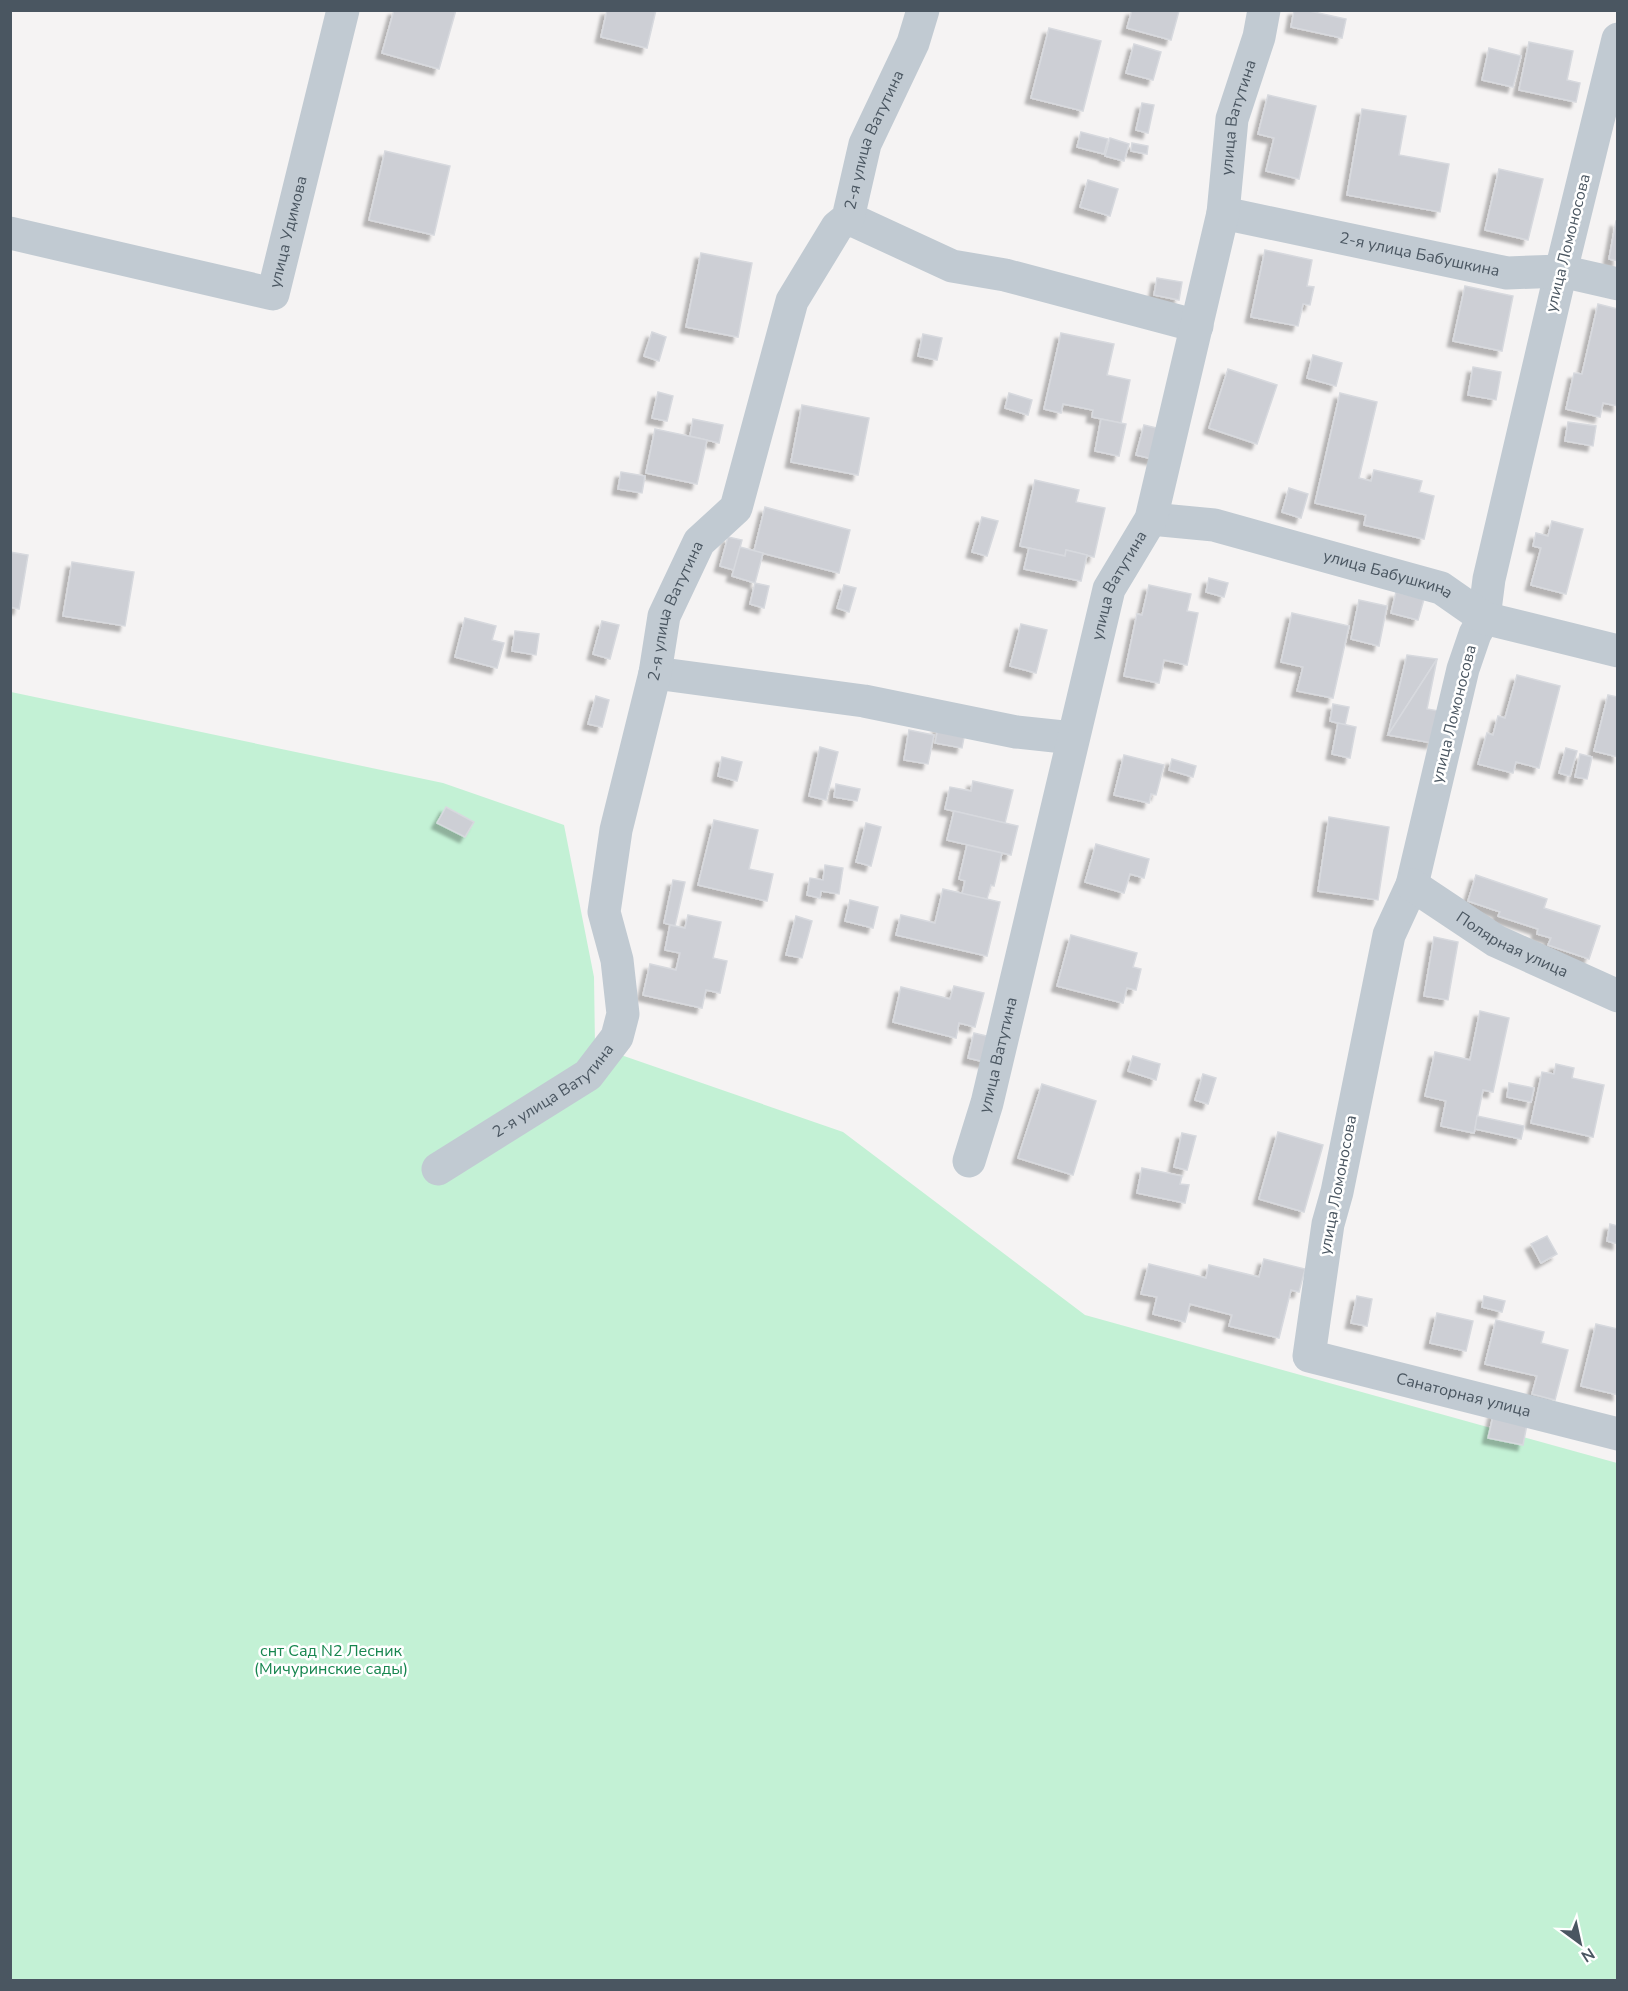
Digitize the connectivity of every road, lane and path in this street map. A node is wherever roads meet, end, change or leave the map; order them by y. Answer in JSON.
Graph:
{"nodes":[{"id":1,"x":343,"y":10,"type":"edge"},
{"id":2,"x":923,"y":10,"type":"edge"},
{"id":3,"x":1264,"y":10,"type":"edge"},
{"id":4,"x":1617,"y":39,"type":"edge"},
{"id":5,"x":1223,"y":213,"type":"junction"},
{"id":6,"x":848,"y":218,"type":"junction"},
{"id":7,"x":10,"y":233,"type":"edge"},
{"id":8,"x":1561,"y":271,"type":"junction"},
{"id":9,"x":1617,"y":284,"type":"edge"},
{"id":10,"x":1197,"y":326,"type":"junction"},
{"id":11,"x":1151,"y":519,"type":"junction"},
{"id":12,"x":1484,"y":618,"type":"junction"},
{"id":13,"x":1617,"y":651,"type":"edge"},
{"id":14,"x":655,"y":673,"type":"junction"},
{"id":15,"x":1073,"y":738,"type":"junction"},
{"id":16,"x":1412,"y":885,"type":"junction"},
{"id":17,"x":1617,"y":996,"type":"edge"},
{"id":18,"x":969,"y":1161,"type":"dead end"},
{"id":19,"x":438,"y":1169,"type":"dead end"},
{"id":20,"x":1309,"y":1356,"type":"joint"},
{"id":21,"x":1617,"y":1434,"type":"edge"}],
"edges":[{"from":1,"to":7,"type":"street","name":"улица Удимова"},
{"from":2,"to":6,"type":"street","name":"2-я улица Ватутина"},
{"from":3,"to":5,"type":"street","name":"улица Ватутина"},
{"from":4,"to":8,"type":"street","name":"улица Ломоносова"},
{"from":5,"to":8,"type":"street","name":"2-я улица Бабушкина"},
{"from":5,"to":10,"type":"street","name":"улица Ватутина"},
{"from":6,"to":10,"type":"street"},
{"from":6,"to":14,"type":"street","name":"2-я улица Ватутина"},
{"from":8,"to":9,"type":"street","name":"2-я улица Бабушкина"},
{"from":8,"to":12,"type":"street","name":"улица Ломоносова"},
{"from":10,"to":11,"type":"street","name":"улица Ватутина"},
{"from":11,"to":12,"type":"street","name":"улица Бабушкина"},
{"from":11,"to":15,"type":"street","name":"улица Ватутина"},
{"from":12,"to":13,"type":"street","name":"улица Бабушкина"},
{"from":12,"to":16,"type":"street","name":"улица Ломоносова"},
{"from":14,"to":15,"type":"street"},
{"from":14,"to":19,"type":"street","name":"2-я улица Ватутина"},
{"from":15,"to":18,"type":"street","name":"улица Ватутина"},
{"from":16,"to":17,"type":"street","name":"Полярная улица"},
{"from":16,"to":20,"type":"street","name":"улица Ломоносова"},
{"from":20,"to":21,"type":"street","name":"Санаторная улица"}]}
